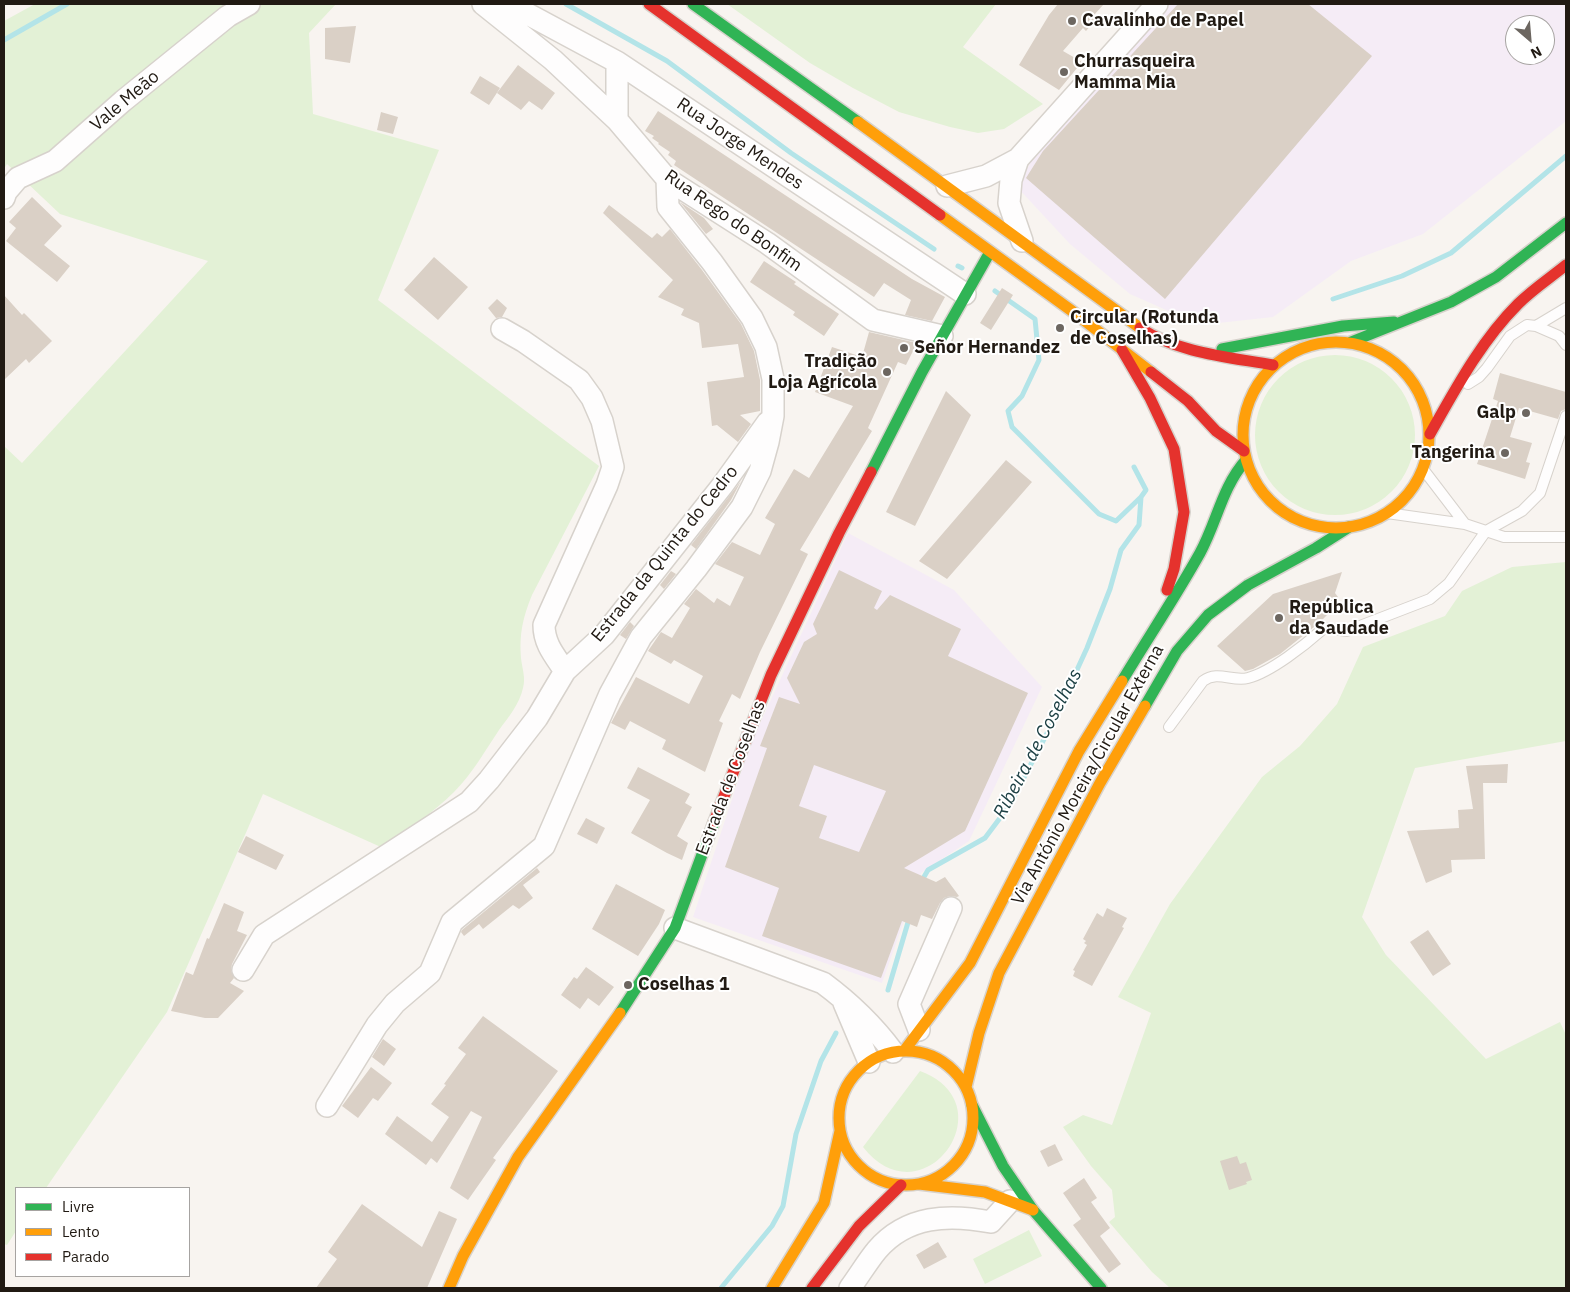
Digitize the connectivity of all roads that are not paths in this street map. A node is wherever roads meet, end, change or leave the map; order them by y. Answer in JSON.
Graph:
{"nodes":[{"id":1,"x":249,"y":4,"type":"edge"},
{"id":2,"x":483,"y":4,"type":"edge"},
{"id":3,"x":509,"y":4,"type":"edge"},
{"id":4,"x":649,"y":4,"type":"edge"},
{"id":5,"x":693,"y":4,"type":"edge"},
{"id":6,"x":1157,"y":4,"type":"edge"},
{"id":7,"x":617,"y":62,"type":"junction"},
{"id":8,"x":617,"y":120,"type":"junction"},
{"id":9,"x":1018,"y":159,"type":"junction"},
{"id":10,"x":667,"y":179,"type":"junction"},
{"id":11,"x":947,"y":186,"type":"junction"},
{"id":12,"x":4,"y":198,"type":"edge"},
{"id":13,"x":1566,"y":223,"type":"edge"},
{"id":14,"x":1022,"y":242,"type":"junction"},
{"id":15,"x":990,"y":252,"type":"junction"},
{"id":16,"x":1566,"y":265,"type":"edge"},
{"id":17,"x":965,"y":294,"type":"junction"},
{"id":18,"x":1566,"y":308,"type":"edge"},
{"id":19,"x":1404,"y":322,"type":"junction"},
{"id":20,"x":1536,"y":326,"type":"junction"},
{"id":21,"x":502,"y":329,"type":"dead end"},
{"id":22,"x":942,"y":336,"type":"junction"},
{"id":23,"x":1351,"y":342,"type":"junction"},
{"id":24,"x":1566,"y":345,"type":"edge"},
{"id":25,"x":1122,"y":350,"type":"junction"},
{"id":26,"x":1198,"y":352,"type":"junction"},
{"id":27,"x":1273,"y":365,"type":"junction"},
{"id":28,"x":1454,"y":392,"type":"junction"},
{"id":29,"x":773,"y":416,"type":"junction"},
{"id":30,"x":1565,"y":419,"type":"edge"},
{"id":31,"x":1430,"y":434,"type":"junction"},
{"id":32,"x":1245,"y":456,"type":"junction"},
{"id":33,"x":1423,"y":469,"type":"junction"},
{"id":34,"x":1387,"y":513,"type":"junction"},
{"id":35,"x":1465,"y":524,"type":"junction"},
{"id":36,"x":1349,"y":527,"type":"junction"},
{"id":37,"x":1486,"y":531,"type":"junction"},
{"id":38,"x":1566,"y":537,"type":"edge"},
{"id":39,"x":1153,"y":631,"type":"junction"},
{"id":40,"x":565,"y":671,"type":"junction"},
{"id":41,"x":1169,"y":727,"type":"dead end"},
{"id":42,"x":951,"y":908,"type":"dead end"},
{"id":43,"x":675,"y":928,"type":"junction"},
{"id":44,"x":243,"y":970,"type":"dead end"},
{"id":45,"x":842,"y":996,"type":"junction"},
{"id":46,"x":919,"y":1030,"type":"junction"},
{"id":47,"x":899,"y":1051,"type":"junction"},
{"id":48,"x":869,"y":1062,"type":"junction"},
{"id":49,"x":966,"y":1087,"type":"junction"},
{"id":50,"x":972,"y":1105,"type":"junction"},
{"id":51,"x":328,"y":1106,"type":"dead end"},
{"id":52,"x":840,"y":1131,"type":"junction"},
{"id":53,"x":919,"y":1184,"type":"junction"},
{"id":54,"x":901,"y":1186,"type":"junction"},
{"id":55,"x":1010,"y":1201,"type":"junction"},
{"id":56,"x":1032,"y":1210,"type":"junction"},
{"id":57,"x":449,"y":1288,"type":"edge"},
{"id":58,"x":772,"y":1288,"type":"edge"},
{"id":59,"x":812,"y":1288,"type":"edge"},
{"id":60,"x":850,"y":1288,"type":"edge"},
{"id":61,"x":1102,"y":1288,"type":"edge"}],
"edges":[{"from":1,"to":12,"type":"street","name":"Vale Meão"},
{"from":2,"to":8,"type":"street","name":"Rua Rego do Bonfim"},
{"from":3,"to":7,"type":"street","name":"Rua Jorge Mendes"},
{"from":4,"to":15,"type":"main road"},
{"from":5,"to":11,"type":"main road"},
{"from":6,"to":9,"type":"street"},
{"from":7,"to":8,"type":"street"},
{"from":7,"to":17,"type":"street","name":"Rua Jorge Mendes"},
{"from":8,"to":10,"type":"street","name":"Rua Rego do Bonfim"},
{"from":9,"to":11,"type":"street"},
{"from":9,"to":14,"type":"street"},
{"from":10,"to":22,"type":"street","name":"Rua Rego do Bonfim"},
{"from":10,"to":29,"type":"street"},
{"from":11,"to":14,"type":"main road"},
{"from":13,"to":19,"type":"main road"},
{"from":14,"to":26,"type":"main road"},
{"from":15,"to":17,"type":"main road","name":"Estrada de Coselhas"},
{"from":15,"to":25,"type":"main road"},
{"from":16,"to":28,"type":"main road"},
{"from":17,"to":22,"type":"main road","name":"Estrada de Coselhas"},
{"from":18,"to":20,"type":"lane"},
{"from":19,"to":23,"type":"main road"},
{"from":19,"to":26,"type":"main road"},
{"from":20,"to":24,"type":"lane"},
{"from":20,"to":28,"type":"lane"},
{"from":21,"to":40,"type":"street"},
{"from":22,"to":43,"type":"main road","name":"Estrada de Coselhas"},
{"from":23,"to":27,"type":"main road"},
{"from":23,"to":31,"type":"main road"},
{"from":25,"to":32,"type":"main road"},
{"from":25,"to":39,"type":"main road"},
{"from":26,"to":27,"type":"main road"},
{"from":27,"to":32,"type":"main road"},
{"from":28,"to":31,"type":"main road"},
{"from":29,"to":40,"type":"street","name":"Estrada da Quinta do Cedro"},
{"from":29,"to":51,"type":"street"},
{"from":30,"to":37,"type":"lane"},
{"from":31,"to":33,"type":"main road"},
{"from":32,"to":36,"type":"main road"},
{"from":32,"to":39,"type":"main road","name":"Via António Moreira/Circular Externa"},
{"from":33,"to":34,"type":"main road"},
{"from":33,"to":35,"type":"lane"},
{"from":34,"to":35,"type":"lane"},
{"from":34,"to":36,"type":"main road"},
{"from":35,"to":37,"type":"lane"},
{"from":36,"to":49,"type":"main road","name":"Via António Moreira/Circular Externa"},
{"from":37,"to":38,"type":"lane"},
{"from":37,"to":41,"type":"lane"},
{"from":39,"to":46,"type":"main road","name":"Via António Moreira/Circular Externa"},
{"from":40,"to":44,"type":"street","name":"Estrada da Quinta do Cedro"},
{"from":42,"to":46,"type":"street"},
{"from":43,"to":45,"type":"street"},
{"from":43,"to":57,"type":"main road","name":"Estrada de Coselhas"},
{"from":45,"to":47,"type":"street"},
{"from":45,"to":48,"type":"street"},
{"from":46,"to":47,"type":"main road","name":"Via António Moreira/Circular Externa"},
{"from":47,"to":48,"type":"main road"},
{"from":47,"to":49,"type":"main road"},
{"from":48,"to":52,"type":"main road"},
{"from":49,"to":50,"type":"main road"},
{"from":50,"to":53,"type":"main road"},
{"from":50,"to":56,"type":"main road"},
{"from":52,"to":54,"type":"main road"},
{"from":52,"to":58,"type":"main road"},
{"from":53,"to":54,"type":"main road"},
{"from":53,"to":55,"type":"main road"},
{"from":54,"to":59,"type":"main road"},
{"from":55,"to":56,"type":"main road"},
{"from":55,"to":60,"type":"street"},
{"from":56,"to":61,"type":"main road"}]}
